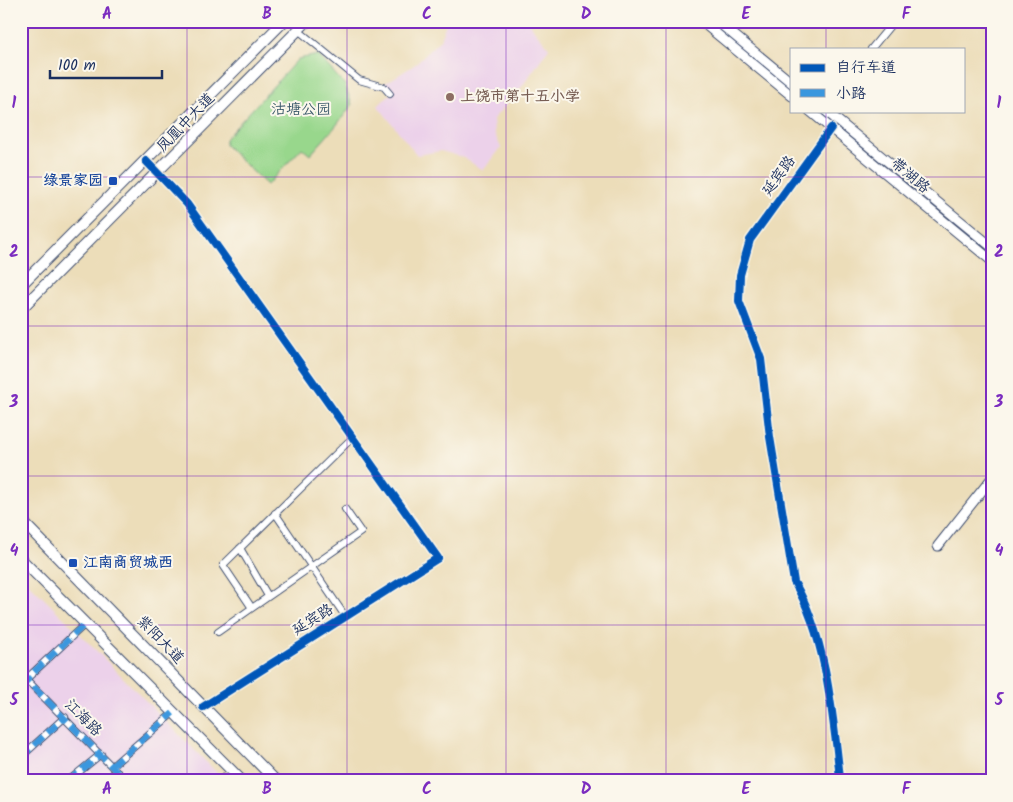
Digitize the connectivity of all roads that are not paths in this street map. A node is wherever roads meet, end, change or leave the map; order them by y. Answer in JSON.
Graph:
{"nodes":[{"id":1,"x":284,"y":21,"type":"edge"},
{"id":2,"x":307,"y":21,"type":"edge"},
{"id":3,"x":700,"y":21,"type":"edge"},
{"id":4,"x":716,"y":21,"type":"edge"},
{"id":5,"x":894,"y":21,"type":"edge"},
{"id":6,"x":298,"y":30,"type":"junction"},
{"id":7,"x":871,"y":48,"type":"edge"},
{"id":8,"x":790,"y":81,"type":"edge"},
{"id":9,"x":390,"y":94,"type":"dead end"},
{"id":10,"x":790,"y":94,"type":"edge"},
{"id":11,"x":811,"y":112,"type":"edge"},
{"id":12,"x":827,"y":112,"type":"edge"},
{"id":13,"x":831,"y":128,"type":"junction"},
{"id":14,"x":146,"y":161,"type":"junction"},
{"id":15,"x":158,"y":174,"type":"junction"},
{"id":16,"x":992,"y":247,"type":"edge"},
{"id":17,"x":992,"y":261,"type":"edge"},
{"id":18,"x":21,"y":285,"type":"edge"},
{"id":19,"x":21,"y":309,"type":"edge"},
{"id":20,"x":352,"y":438,"type":"junction"},
{"id":21,"x":992,"y":478,"type":"edge"},
{"id":22,"x":345,"y":509,"type":"dead end"},
{"id":23,"x":275,"y":513,"type":"junction"},
{"id":24,"x":21,"y":520,"type":"edge"},
{"id":25,"x":938,"y":546,"type":"dead end"},
{"id":26,"x":240,"y":548,"type":"junction"},
{"id":27,"x":21,"y":559,"type":"edge"},
{"id":28,"x":310,"y":567,"type":"junction"},
{"id":29,"x":268,"y":596,"type":"junction"},
{"id":30,"x":252,"y":608,"type":"junction"},
{"id":31,"x":345,"y":616,"type":"junction"},
{"id":32,"x":85,"y":624,"type":"junction"},
{"id":33,"x":218,"y":632,"type":"dead end"},
{"id":34,"x":23,"y":679,"type":"edge"},
{"id":35,"x":203,"y":707,"type":"junction"},
{"id":36,"x":173,"y":713,"type":"junction"},
{"id":37,"x":65,"y":718,"type":"junction"},
{"id":38,"x":101,"y":754,"type":"junction"},
{"id":39,"x":21,"y":757,"type":"edge"},
{"id":40,"x":112,"y":766,"type":"junction"},
{"id":41,"x":68,"y":781,"type":"edge"},
{"id":42,"x":126,"y":781,"type":"edge"},
{"id":43,"x":242,"y":781,"type":"edge"},
{"id":44,"x":276,"y":781,"type":"edge"},
{"id":45,"x":847,"y":781,"type":"edge"}],
"edges":[{"from":1,"to":14,"type":"main road","name":"凤凰中大道"},
{"from":2,"to":6,"type":"main road","name":"凤凰中大道"},
{"from":3,"to":10,"type":"main road"},
{"from":4,"to":8,"type":"main road"},
{"from":5,"to":7,"type":"street"},
{"from":6,"to":9,"type":"street"},
{"from":6,"to":15,"type":"main road","name":"凤凰中大道"},
{"from":11,"to":13,"type":"main road","name":"带湖路"},
{"from":12,"to":16,"type":"main road","name":"带湖路"},
{"from":13,"to":17,"type":"main road","name":"带湖路"},
{"from":13,"to":45,"type":"street","name":"延宾路"},
{"from":14,"to":15,"type":"street"},
{"from":14,"to":18,"type":"main road","name":"凤凰中大道"},
{"from":15,"to":19,"type":"main road","name":"凤凰中大道"},
{"from":15,"to":20,"type":"street"},
{"from":20,"to":23,"type":"street"},
{"from":20,"to":31,"type":"street","name":"延宾路"},
{"from":21,"to":25,"type":"main road"},
{"from":22,"to":28,"type":"street"},
{"from":23,"to":26,"type":"street"},
{"from":23,"to":28,"type":"street"},
{"from":24,"to":35,"type":"main road","name":"紫阳大道"},
{"from":26,"to":29,"type":"street"},
{"from":26,"to":30,"type":"street"},
{"from":27,"to":32,"type":"main road"},
{"from":28,"to":29,"type":"street"},
{"from":28,"to":31,"type":"street"},
{"from":29,"to":30,"type":"street"},
{"from":30,"to":33,"type":"street"},
{"from":31,"to":35,"type":"street","name":"延宾路"},
{"from":32,"to":34,"type":"street"},
{"from":32,"to":36,"type":"main road"},
{"from":34,"to":37,"type":"street","name":"江海路"},
{"from":35,"to":44,"type":"main road","name":"紫阳大道"},
{"from":36,"to":40,"type":"street"},
{"from":36,"to":43,"type":"main road"},
{"from":37,"to":38,"type":"street","name":"江海路"},
{"from":37,"to":39,"type":"street"},
{"from":38,"to":40,"type":"street","name":"江海路"},
{"from":38,"to":41,"type":"street"},
{"from":40,"to":42,"type":"street","name":"江海路"}]}
